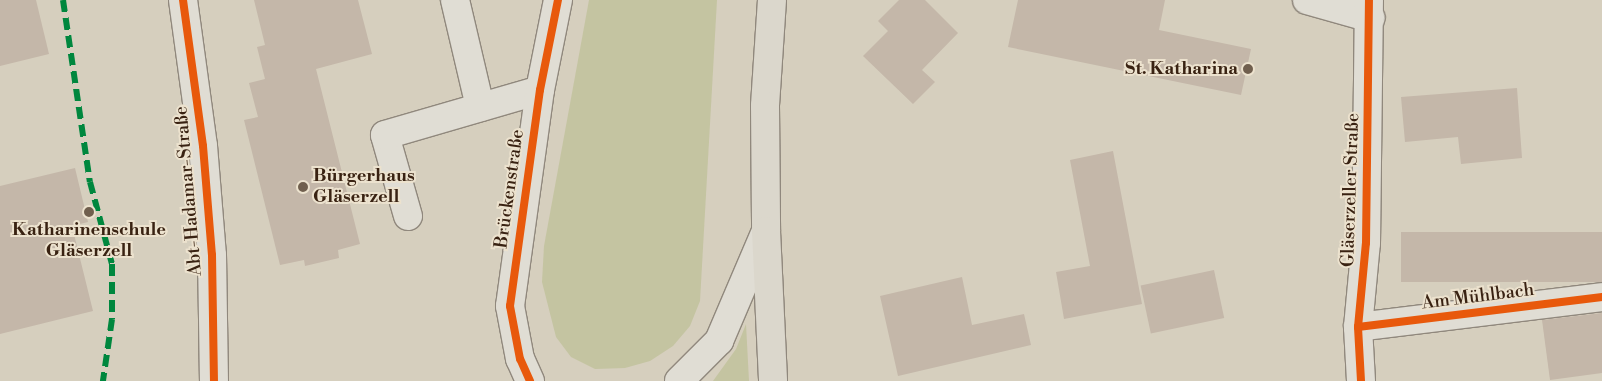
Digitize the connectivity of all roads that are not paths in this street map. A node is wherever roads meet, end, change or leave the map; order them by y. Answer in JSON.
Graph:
{"nodes":[{"id":1,"x":183,"y":0,"type":"edge"},
{"id":2,"x":455,"y":0,"type":"edge"},
{"id":3,"x":558,"y":0,"type":"edge"},
{"id":4,"x":772,"y":0,"type":"edge"},
{"id":5,"x":787,"y":0,"type":"edge"},
{"id":6,"x":1307,"y":0,"type":"edge"},
{"id":7,"x":1370,"y":9,"type":"edge"},
{"id":8,"x":768,"y":31,"type":"junction"},
{"id":9,"x":540,"y":90,"type":"junction"},
{"id":10,"x":480,"y":107,"type":"junction"},
{"id":11,"x":408,"y":216,"type":"dead end"},
{"id":12,"x":766,"y":231,"type":"junction"},
{"id":13,"x":1602,"y":298,"type":"edge"},
{"id":14,"x":1358,"y":327,"type":"junction"},
{"id":15,"x":214,"y":381,"type":"edge"},
{"id":16,"x":530,"y":381,"type":"edge"},
{"id":17,"x":679,"y":381,"type":"edge"},
{"id":18,"x":773,"y":381,"type":"edge"},
{"id":19,"x":1361,"y":381,"type":"edge"}],
"edges":[{"from":1,"to":15,"type":"street","name":"Abt-Hadamar-Straße"},
{"from":2,"to":10,"type":"street"},
{"from":3,"to":9,"type":"street","name":"Brückenstraße"},
{"from":4,"to":8,"type":"main road"},
{"from":5,"to":8,"type":"street"},
{"from":6,"to":7,"type":"street"},
{"from":7,"to":14,"type":"street","name":"Gläserzeller Straße"},
{"from":8,"to":12,"type":"main road"},
{"from":9,"to":10,"type":"street"},
{"from":9,"to":16,"type":"street","name":"Brückenstraße"},
{"from":10,"to":11,"type":"street"},
{"from":12,"to":17,"type":"street"},
{"from":12,"to":18,"type":"main road"},
{"from":13,"to":14,"type":"street","name":"Am Mühlbach"},
{"from":14,"to":19,"type":"street","name":"Gläserzeller Straße"}]}
